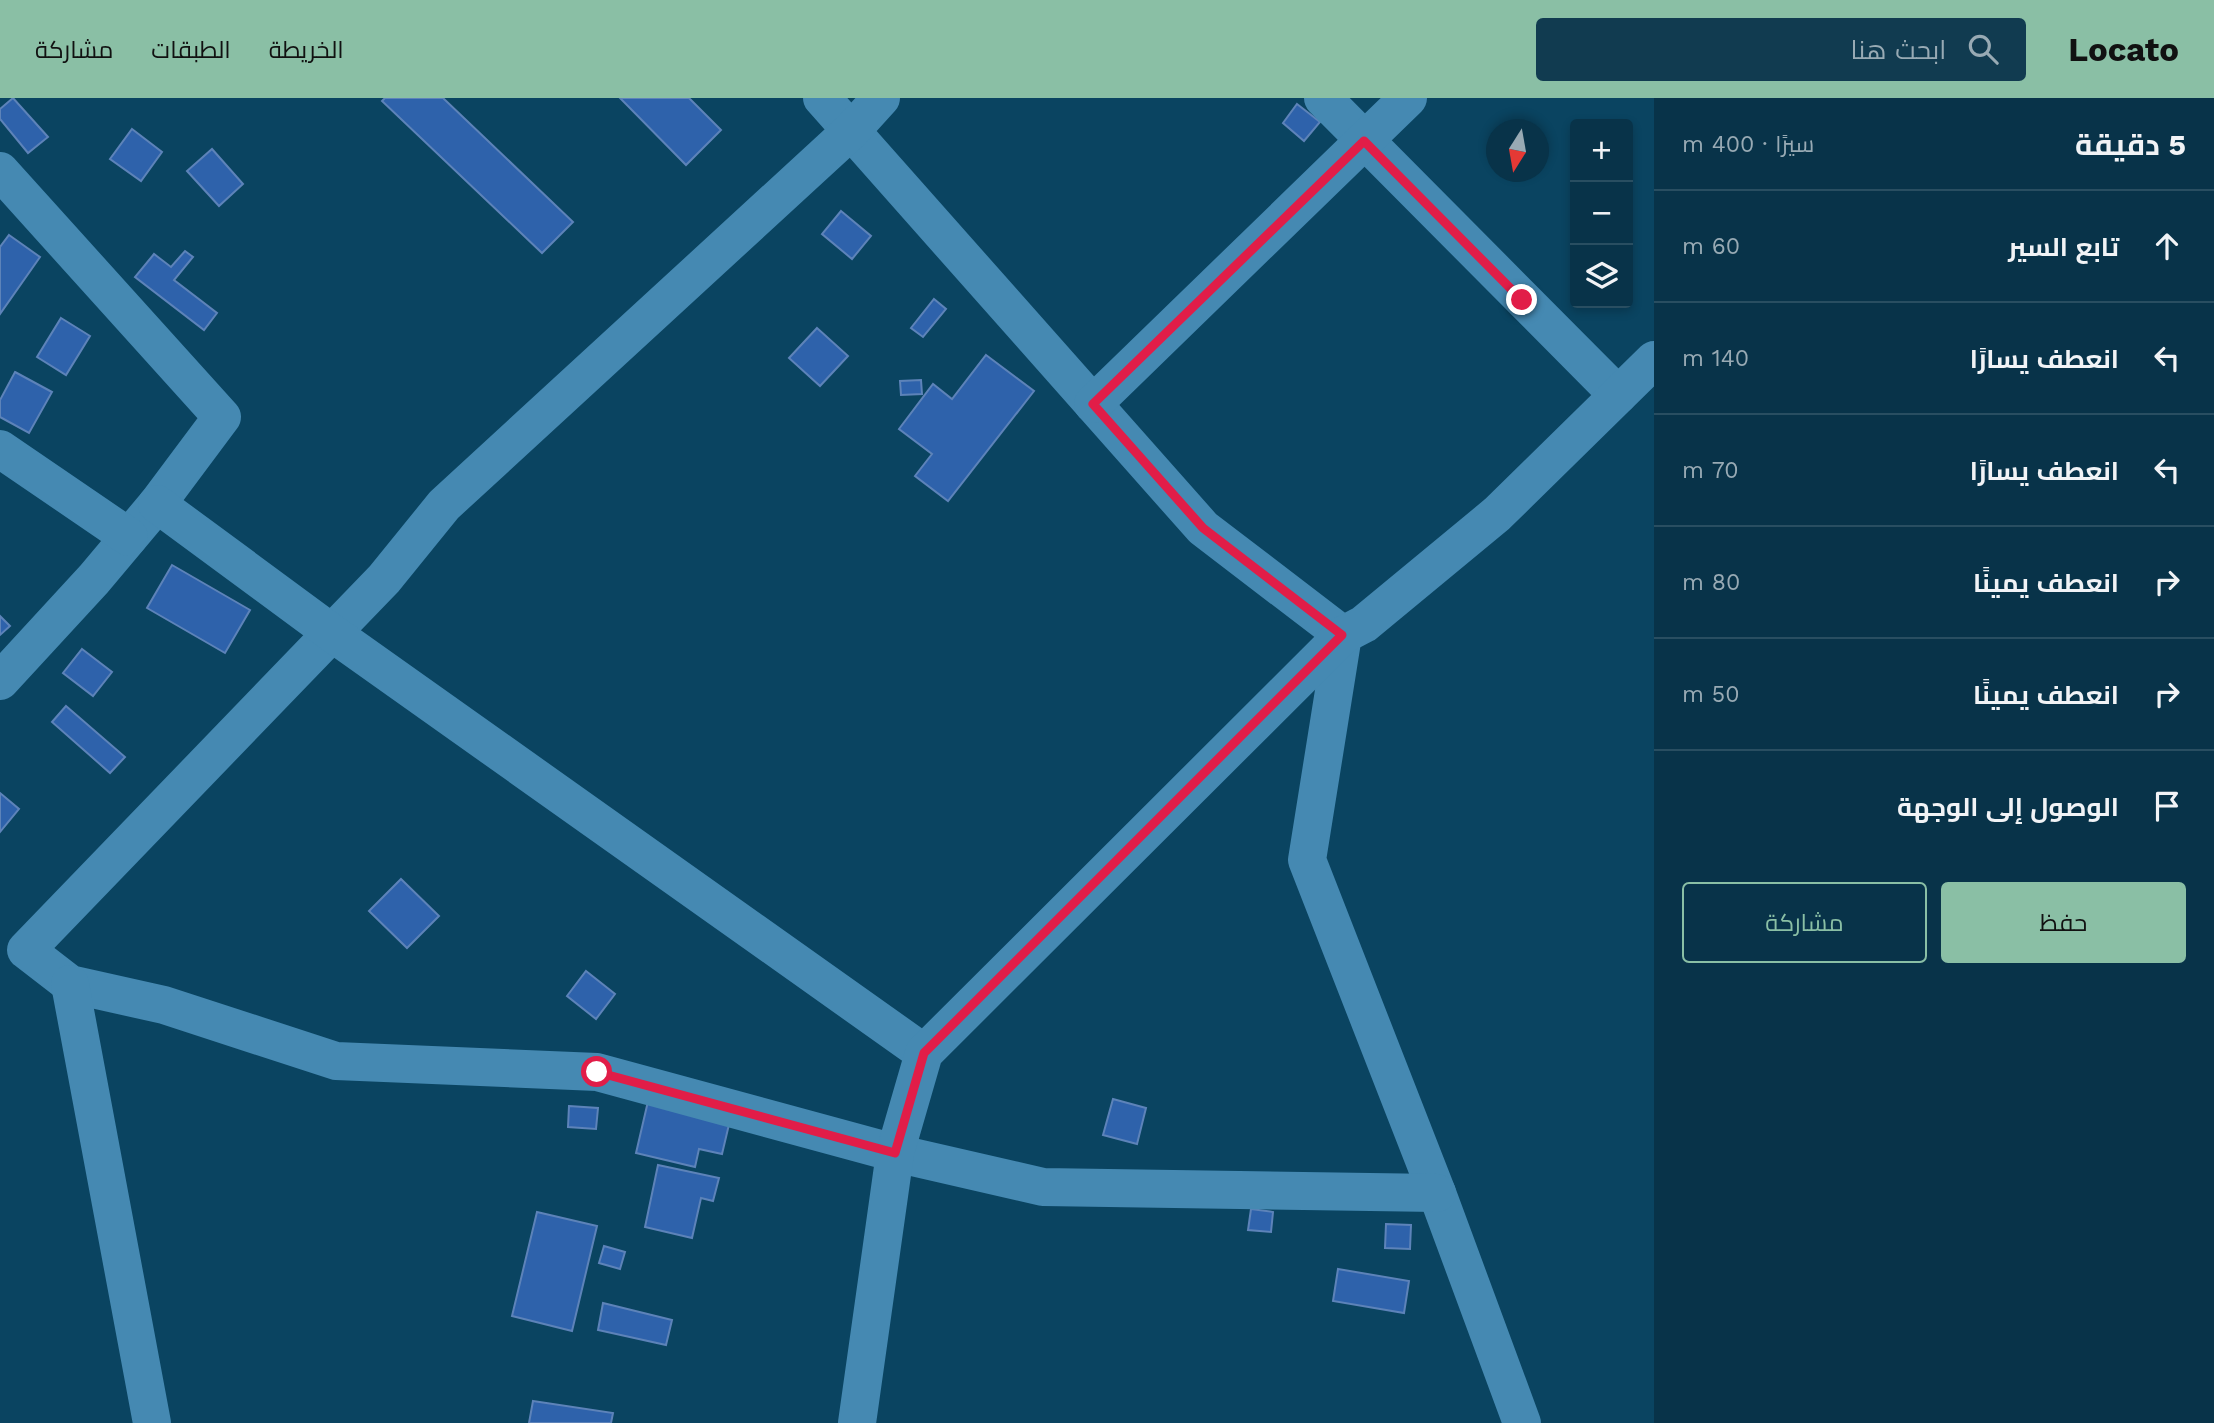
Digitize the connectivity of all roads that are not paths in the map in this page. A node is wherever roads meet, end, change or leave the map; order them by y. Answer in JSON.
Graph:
{"nodes":[{"id":1,"x":821,"y":98,"type":"edge"},
{"id":2,"x":881,"y":98,"type":"edge"},
{"id":3,"x":1323,"y":98,"type":"edge"},
{"id":4,"x":1408,"y":98,"type":"edge"},
{"id":5,"x":852,"y":130,"type":"junction"},
{"id":6,"x":1364,"y":141,"type":"junction"},
{"id":7,"x":0,"y":171,"type":"edge"},
{"id":8,"x":1654,"y":360,"type":"edge"},
{"id":9,"x":1618,"y":395,"type":"junction"},
{"id":10,"x":1093,"y":404,"type":"junction"},
{"id":11,"x":3,"y":455,"type":"edge"},
{"id":12,"x":157,"y":504,"type":"junction"},
{"id":13,"x":128,"y":537,"type":"junction"},
{"id":14,"x":332,"y":633,"type":"junction"},
{"id":15,"x":1342,"y":635,"type":"junction"},
{"id":16,"x":0,"y":681,"type":"edge"},
{"id":17,"x":13,"y":944,"type":"edge"},
{"id":18,"x":71,"y":984,"type":"junction"},
{"id":19,"x":924,"y":1053,"type":"junction"},
{"id":20,"x":895,"y":1153,"type":"junction"},
{"id":21,"x":1437,"y":1193,"type":"junction"},
{"id":22,"x":152,"y":1423,"type":"edge"},
{"id":23,"x":857,"y":1423,"type":"edge"},
{"id":24,"x":1522,"y":1423,"type":"edge"}],
"edges":[{"from":1,"to":5,"type":"street"},
{"from":2,"to":5,"type":"street"},
{"from":3,"to":6,"type":"street"},
{"from":4,"to":6,"type":"street"},
{"from":5,"to":10,"type":"street"},
{"from":5,"to":14,"type":"street"},
{"from":6,"to":9,"type":"street"},
{"from":6,"to":10,"type":"street"},
{"from":7,"to":12,"type":"street"},
{"from":8,"to":9,"type":"street"},
{"from":9,"to":15,"type":"street"},
{"from":10,"to":15,"type":"street"},
{"from":11,"to":13,"type":"street"},
{"from":12,"to":13,"type":"street"},
{"from":12,"to":14,"type":"street"},
{"from":13,"to":16,"type":"street"},
{"from":14,"to":17,"type":"street"},
{"from":14,"to":19,"type":"street"},
{"from":15,"to":19,"type":"street"},
{"from":15,"to":21,"type":"street"},
{"from":17,"to":18,"type":"street"},
{"from":18,"to":20,"type":"street"},
{"from":18,"to":22,"type":"street"},
{"from":19,"to":20,"type":"street"},
{"from":20,"to":21,"type":"street"},
{"from":20,"to":23,"type":"street"},
{"from":21,"to":24,"type":"street"}]}
